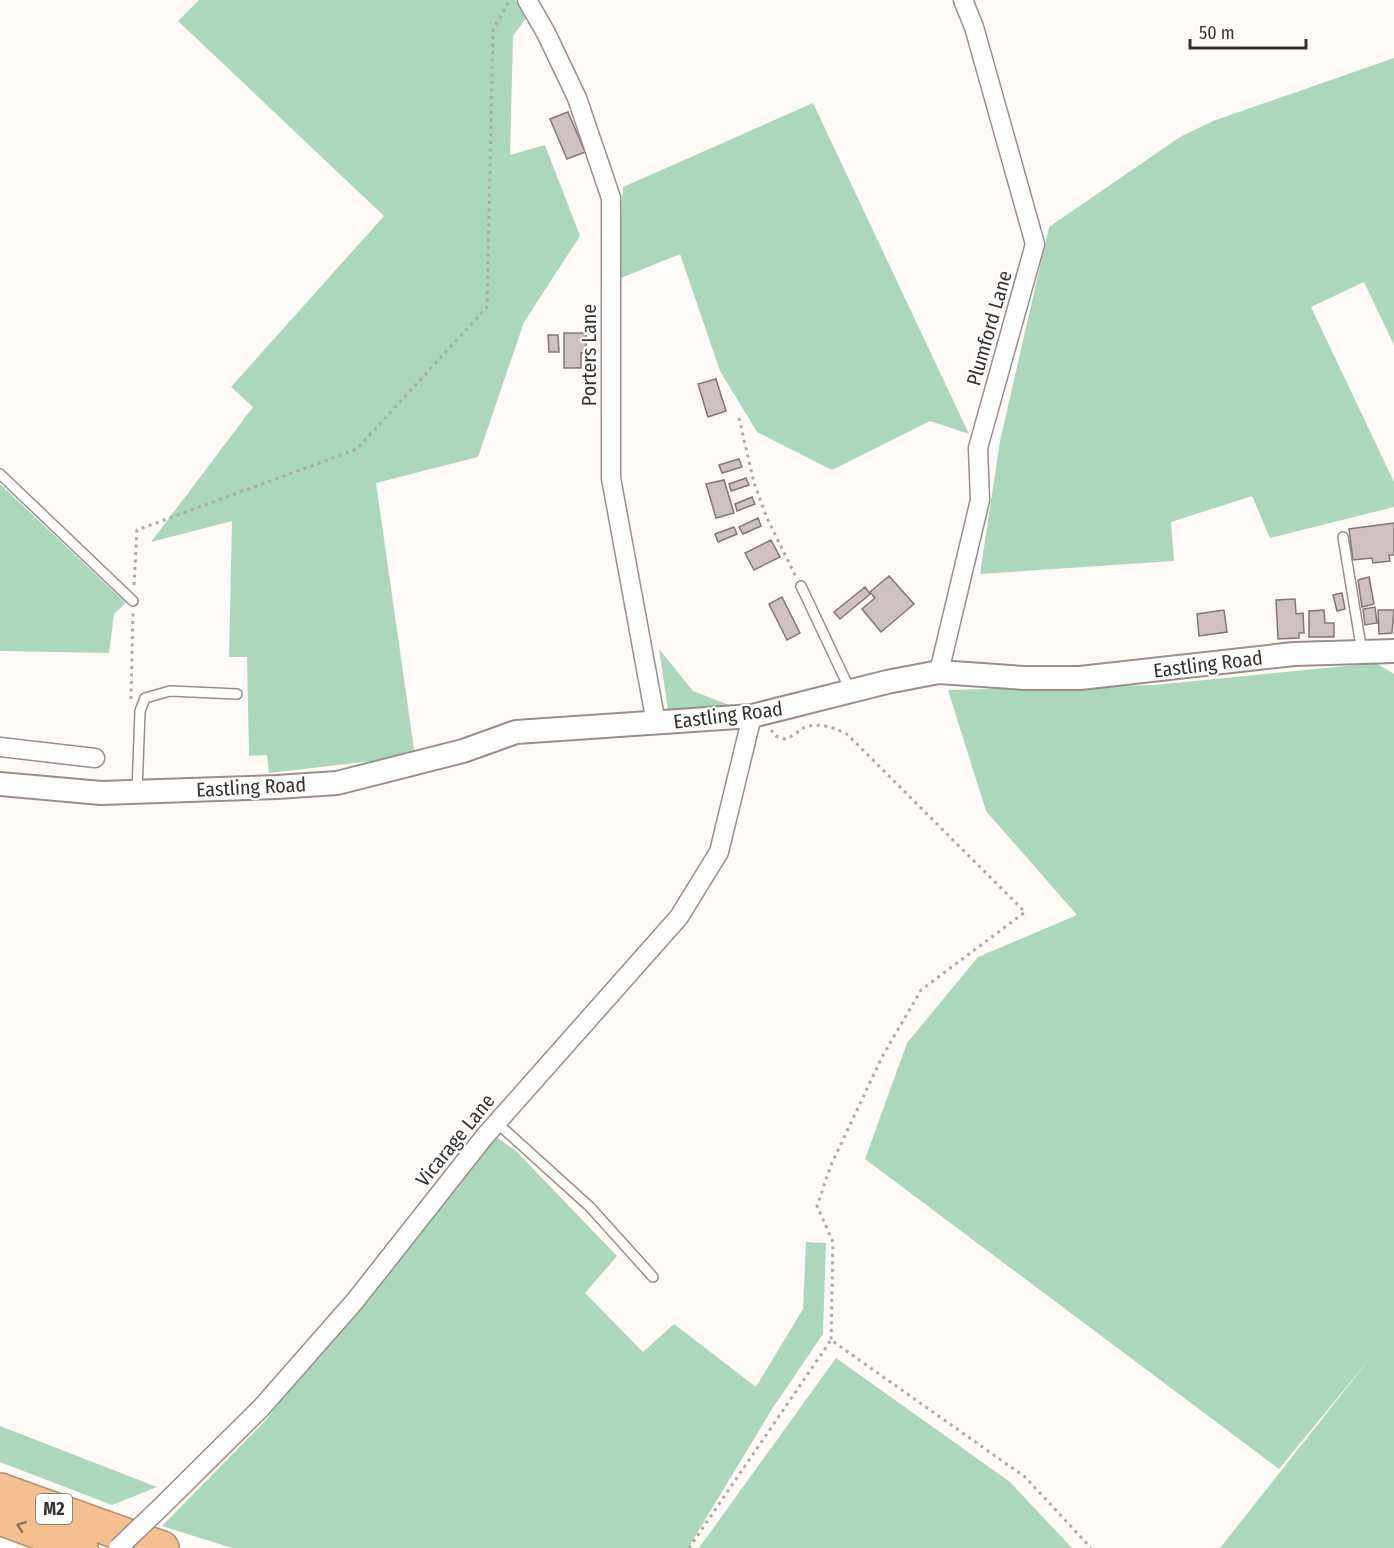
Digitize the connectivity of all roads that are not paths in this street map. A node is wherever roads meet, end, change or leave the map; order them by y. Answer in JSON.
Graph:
{"nodes":[{"id":1,"x":527,"y":0,"type":"edge"},
{"id":2,"x":963,"y":0,"type":"edge"},
{"id":3,"x":0,"y":474,"type":"edge"},
{"id":4,"x":1343,"y":537,"type":"dead end"},
{"id":5,"x":801,"y":586,"type":"road end"},
{"id":6,"x":954,"y":594,"type":"dead end"},
{"id":7,"x":134,"y":601,"type":"road end"},
{"id":8,"x":1394,"y":651,"type":"edge"},
{"id":9,"x":1362,"y":652,"type":"junction"},
{"id":10,"x":939,"y":672,"type":"junction"},
{"id":11,"x":852,"y":692,"type":"junction"},
{"id":12,"x":237,"y":694,"type":"dead end"},
{"id":13,"x":758,"y":715,"type":"junction"},
{"id":14,"x":656,"y":723,"type":"junction"},
{"id":15,"x":0,"y":747,"type":"edge"},
{"id":16,"x":95,"y":758,"type":"dead end"},
{"id":17,"x":0,"y":784,"type":"edge"},
{"id":18,"x":137,"y":792,"type":"junction"},
{"id":19,"x":497,"y":1123,"type":"junction"},
{"id":20,"x":653,"y":1277,"type":"dead end"},
{"id":21,"x":0,"y":1490,"type":"edge"},
{"id":22,"x":0,"y":1518,"type":"edge"},
{"id":23,"x":81,"y":1548,"type":"edge"},
{"id":24,"x":118,"y":1548,"type":"edge"},
{"id":25,"x":162,"y":1548,"type":"edge"}],
"edges":[{"from":1,"to":14,"type":"street","name":"Porters Lane"},
{"from":2,"to":10,"type":"street","name":"Plumford Lane"},
{"from":3,"to":7,"type":"lane"},
{"from":4,"to":9,"type":"lane"},
{"from":5,"to":11,"type":"lane"},
{"from":6,"to":10,"type":"street"},
{"from":8,"to":9,"type":"street","name":"Eastling Road"},
{"from":9,"to":10,"type":"street","name":"Eastling Road"},
{"from":10,"to":11,"type":"street","name":"Eastling Road"},
{"from":11,"to":13,"type":"street","name":"Eastling Road"},
{"from":12,"to":18,"type":"lane"},
{"from":13,"to":14,"type":"street","name":"Eastling Road"},
{"from":13,"to":19,"type":"street","name":"Vicarage Lane"},
{"from":14,"to":18,"type":"street","name":"Eastling Road"},
{"from":15,"to":16,"type":"street"},
{"from":17,"to":18,"type":"street","name":"Eastling Road"},
{"from":19,"to":20,"type":"lane"},
{"from":19,"to":24,"type":"street","name":"Vicarage Lane","bridge":true},
{"from":21,"to":25,"type":"highway","number":"M2"},
{"from":23,"to":22,"type":"highway","number":"M2","one_way":true}]}
